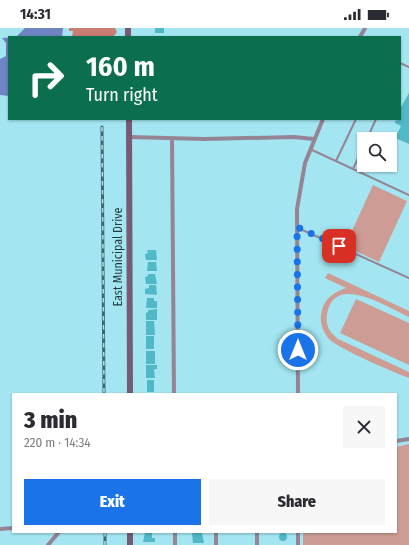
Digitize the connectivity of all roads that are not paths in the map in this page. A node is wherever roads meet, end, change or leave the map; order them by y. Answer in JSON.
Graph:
{"nodes":[{"id":1,"x":401,"y":63,"type":"edge"},
{"id":2,"x":409,"y":67,"type":"edge"},
{"id":3,"x":128,"y":120,"type":"edge"},
{"id":4,"x":323,"y":120,"type":"edge"},
{"id":5,"x":356,"y":120,"type":"edge"},
{"id":6,"x":376,"y":120,"type":"edge"},
{"id":7,"x":370,"y":132,"type":"edge"},
{"id":8,"x":129,"y":137,"type":"junction"},
{"id":9,"x":172,"y":138,"type":"junction"},
{"id":10,"x":314,"y":139,"type":"junction"},
{"id":11,"x":310,"y":149,"type":"junction"},
{"id":12,"x":357,"y":160,"type":"edge"},
{"id":13,"x":336,"y":161,"type":"junction"},
{"id":14,"x":353,"y":169,"type":"junction"},
{"id":15,"x":409,"y":195,"type":"edge"},
{"id":16,"x":297,"y":227,"type":"junction"},
{"id":17,"x":409,"y":278,"type":"edge"},
{"id":18,"x":130,"y":393,"type":"edge"},
{"id":19,"x":174,"y":393,"type":"edge"},
{"id":20,"x":298,"y":393,"type":"edge"},
{"id":21,"x":409,"y":440,"type":"edge"},
{"id":22,"x":397,"y":441,"type":"edge"},
{"id":23,"x":0,"y":528,"type":"edge"},
{"id":24,"x":12,"y":528,"type":"edge"},
{"id":25,"x":58,"y":533,"type":"edge"},
{"id":26,"x":130,"y":533,"type":"edge"},
{"id":27,"x":175,"y":533,"type":"edge"},
{"id":28,"x":216,"y":533,"type":"edge"},
{"id":29,"x":257,"y":533,"type":"edge"},
{"id":30,"x":298,"y":533,"type":"edge"},
{"id":31,"x":48,"y":545,"type":"edge"},
{"id":32,"x":130,"y":545,"type":"edge"},
{"id":33,"x":175,"y":545,"type":"edge"},
{"id":34,"x":216,"y":545,"type":"edge"},
{"id":35,"x":257,"y":545,"type":"edge"},
{"id":36,"x":298,"y":545,"type":"edge"}],
"edges":[{"from":1,"to":2,"type":"lane"},
{"from":3,"to":8,"type":"street","name":"East Municipal Drive"},
{"from":4,"to":10,"type":"street"},
{"from":5,"to":13,"type":"lane"},
{"from":6,"to":7,"type":"lane"},
{"from":8,"to":9,"type":"street"},
{"from":8,"to":18,"type":"street","name":"East Municipal Drive"},
{"from":9,"to":10,"type":"street"},
{"from":9,"to":19,"type":"street"},
{"from":10,"to":11,"type":"street"},
{"from":11,"to":13,"type":"lane"},
{"from":11,"to":16,"type":"street"},
{"from":12,"to":14,"type":"lane"},
{"from":13,"to":14,"type":"lane"},
{"from":14,"to":15,"type":"lane"},
{"from":16,"to":17,"type":"lane"},
{"from":16,"to":20,"type":"street"},
{"from":21,"to":22,"type":"street"},
{"from":23,"to":24,"type":"street"},
{"from":25,"to":31,"type":"street"},
{"from":26,"to":32,"type":"street"},
{"from":27,"to":33,"type":"street"},
{"from":28,"to":34,"type":"street"},
{"from":29,"to":35,"type":"street"},
{"from":30,"to":36,"type":"street"}]}
